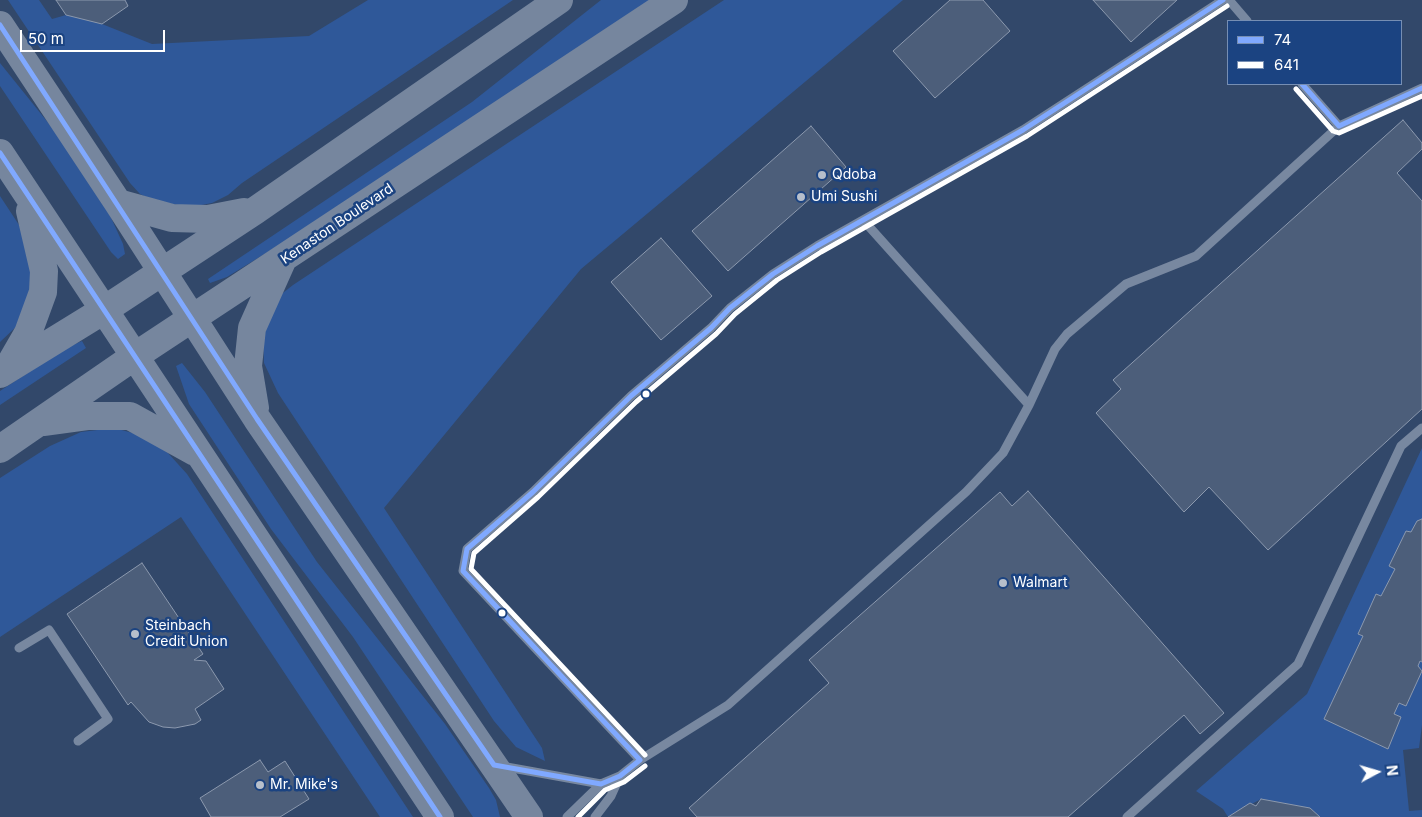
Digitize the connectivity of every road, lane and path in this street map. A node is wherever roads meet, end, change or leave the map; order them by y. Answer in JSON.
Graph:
{"nodes":[{"id":1,"x":559,"y":0,"type":"edge"},
{"id":2,"x":674,"y":0,"type":"edge"},
{"id":3,"x":1223,"y":0,"type":"edge"},
{"id":4,"x":1229,"y":0,"type":"edge"},
{"id":5,"x":1246,"y":20,"type":"edge"},
{"id":6,"x":0,"y":25,"type":"edge"},
{"id":7,"x":1303,"y":85,"type":"edge"},
{"id":8,"x":1422,"y":88,"type":"edge"},
{"id":9,"x":1339,"y":126,"type":"junction"},
{"id":10,"x":0,"y":154,"type":"edge"},
{"id":11,"x":25,"y":190,"type":"junction"},
{"id":12,"x":118,"y":203,"type":"junction"},
{"id":13,"x":256,"y":210,"type":"junction"},
{"id":14,"x":864,"y":221,"type":"junction"},
{"id":15,"x":282,"y":260,"type":"junction"},
{"id":16,"x":163,"y":272,"type":"junction"},
{"id":17,"x":104,"y":310,"type":"junction"},
{"id":18,"x":192,"y":319,"type":"junction"},
{"id":19,"x":135,"y":356,"type":"junction"},
{"id":20,"x":3,"y":372,"type":"edge"},
{"id":21,"x":1029,"y":405,"type":"junction"},
{"id":22,"x":257,"y":419,"type":"junction"},
{"id":23,"x":38,"y":423,"type":"junction"},
{"id":24,"x":1422,"y":428,"type":"edge"},
{"id":25,"x":0,"y":449,"type":"edge"},
{"id":26,"x":198,"y":454,"type":"junction"},
{"id":27,"x":19,"y":648,"type":"dead end"},
{"id":28,"x":78,"y":741,"type":"dead end"},
{"id":29,"x":640,"y":760,"type":"junction"},
{"id":30,"x":494,"y":765,"type":"junction"},
{"id":31,"x":620,"y":776,"type":"junction"},
{"id":32,"x":601,"y":784,"type":"junction"},
{"id":33,"x":440,"y":817,"type":"edge"},
{"id":34,"x":529,"y":817,"type":"edge"},
{"id":35,"x":566,"y":817,"type":"edge"},
{"id":36,"x":595,"y":817,"type":"edge"},
{"id":37,"x":1127,"y":817,"type":"edge"}],
"edges":[{"from":1,"to":13,"type":"main road"},
{"from":2,"to":15,"type":"main road","name":"Kenaston Boulevard"},
{"from":3,"to":14,"type":"lane"},
{"from":4,"to":5,"type":"lane"},
{"from":6,"to":12,"type":"main road"},
{"from":7,"to":9,"type":"lane"},
{"from":8,"to":9,"type":"lane"},
{"from":9,"to":21,"type":"lane"},
{"from":10,"to":11,"type":"main road"},
{"from":11,"to":17,"type":"main road"},
{"from":11,"to":20,"type":"main road"},
{"from":12,"to":13,"type":"main road"},
{"from":12,"to":16,"type":"main road"},
{"from":13,"to":16,"type":"main road"},
{"from":14,"to":21,"type":"lane"},
{"from":14,"to":29,"type":"lane"},
{"from":15,"to":18,"type":"main road","name":"Kenaston Boulevard"},
{"from":15,"to":22,"type":"main road"},
{"from":16,"to":17,"type":"main road"},
{"from":16,"to":18,"type":"main road"},
{"from":17,"to":19,"type":"main road"},
{"from":17,"to":20,"type":"main road"},
{"from":18,"to":19,"type":"main road","name":"Kenaston Boulevard"},
{"from":18,"to":22,"type":"main road"},
{"from":19,"to":23,"type":"main road","name":"Kenaston Boulevard"},
{"from":19,"to":26,"type":"main road"},
{"from":21,"to":29,"type":"lane"},
{"from":22,"to":30,"type":"main road"},
{"from":23,"to":25,"type":"main road","name":"Kenaston Boulevard"},
{"from":23,"to":26,"type":"main road"},
{"from":24,"to":37,"type":"lane"},
{"from":26,"to":33,"type":"main road"},
{"from":27,"to":28,"type":"lane"},
{"from":29,"to":31,"type":"lane"},
{"from":30,"to":32,"type":"lane"},
{"from":30,"to":34,"type":"main road"},
{"from":31,"to":32,"type":"lane"},
{"from":31,"to":36,"type":"lane"},
{"from":32,"to":35,"type":"lane"}]}
